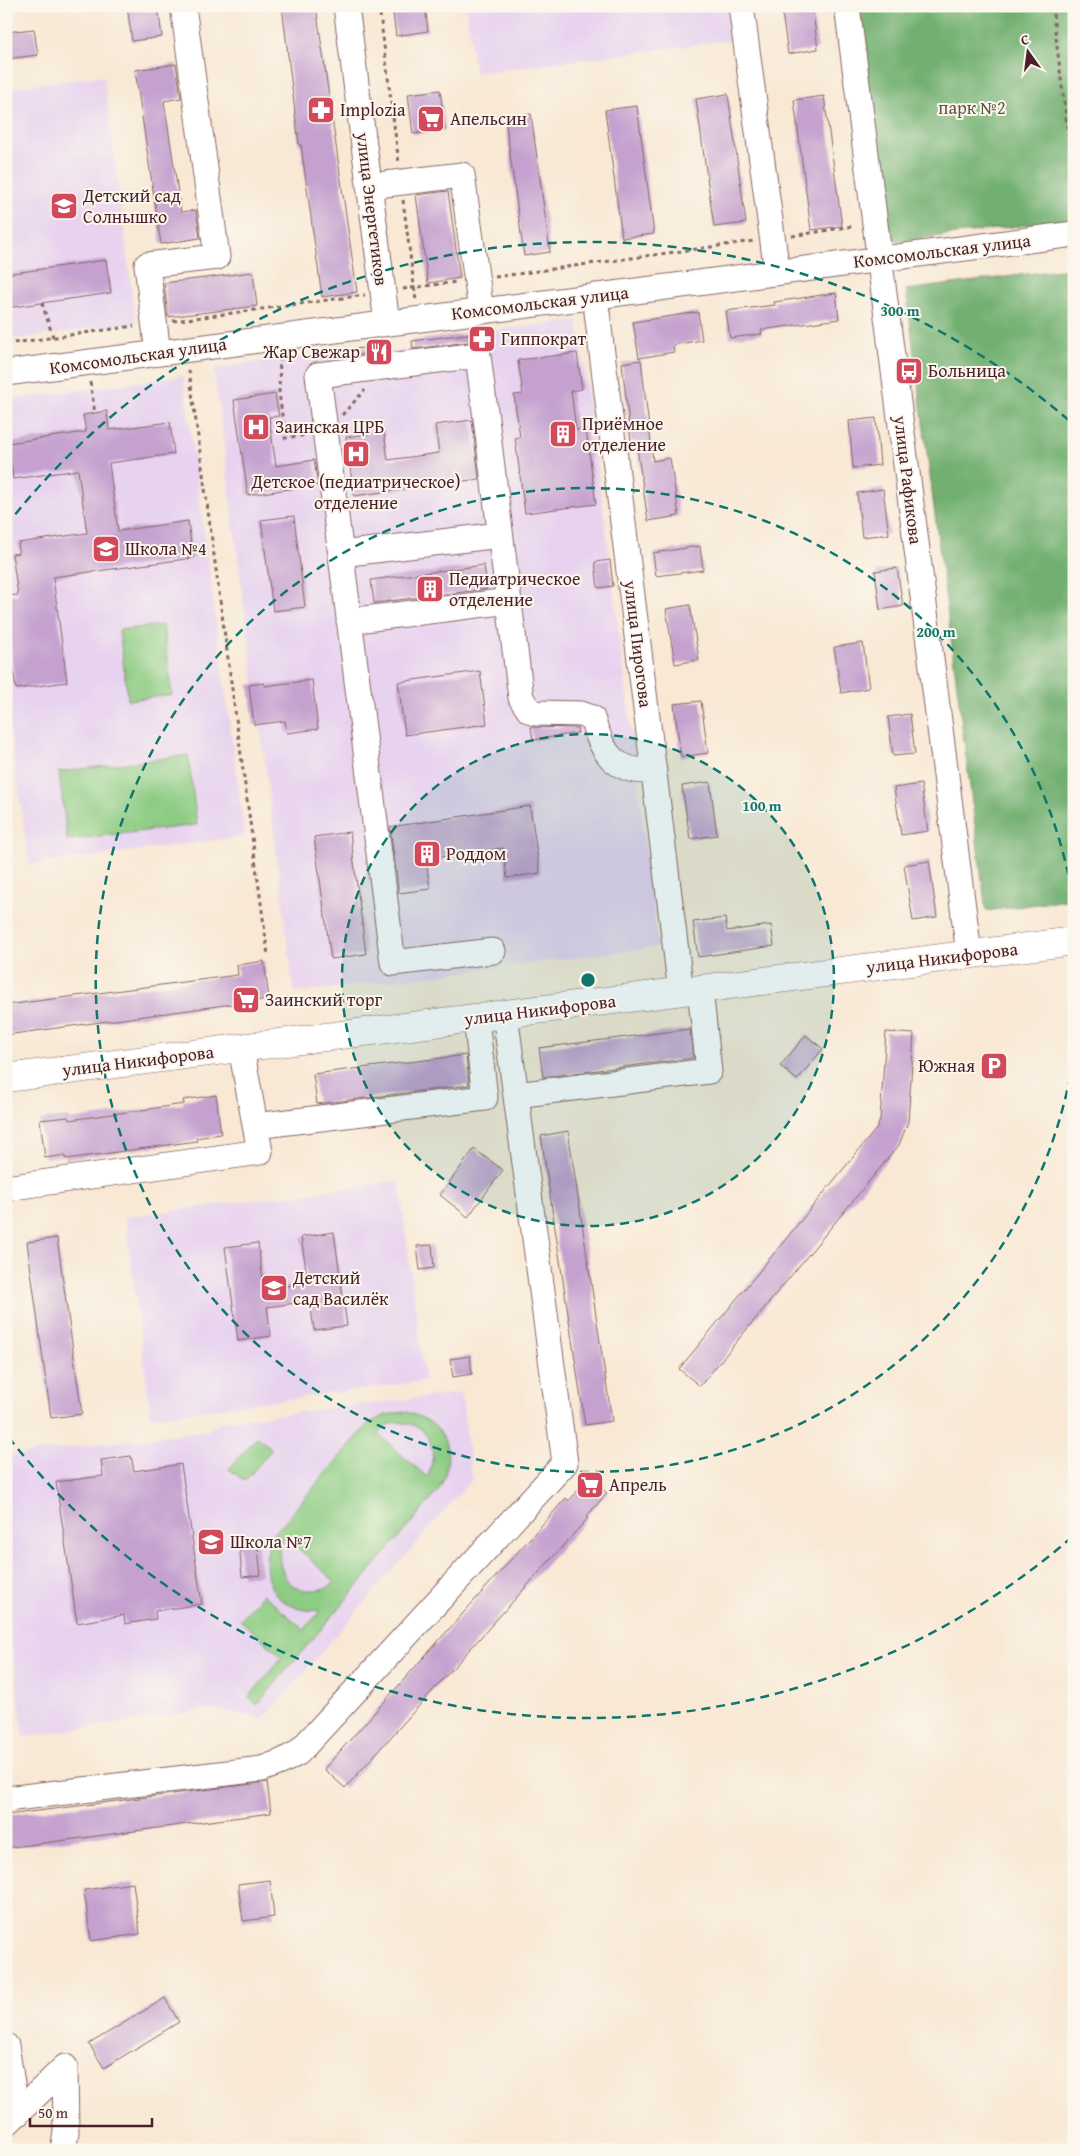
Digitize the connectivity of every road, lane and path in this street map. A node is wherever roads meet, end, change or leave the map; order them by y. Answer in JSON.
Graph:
{"nodes":[{"id":1,"x":183,"y":6,"type":"edge"},
{"id":2,"x":346,"y":6,"type":"edge"},
{"id":3,"x":741,"y":6,"type":"edge"},
{"id":4,"x":847,"y":6,"type":"edge"},
{"id":5,"x":1052,"y":6,"type":"edge"},
{"id":6,"x":1074,"y":182,"type":"edge"},
{"id":7,"x":369,"y":186,"type":"junction"},
{"id":8,"x":854,"y":227,"type":"dead end"},
{"id":9,"x":1074,"y":234,"type":"edge"},
{"id":10,"x":772,"y":238,"type":"junction"},
{"id":11,"x":880,"y":259,"type":"junction"},
{"id":12,"x":777,"y":272,"type":"junction"},
{"id":13,"x":476,"y":279,"type":"junction"},
{"id":14,"x":414,"y":288,"type":"dead end"},
{"id":15,"x":363,"y":295,"type":"dead end"},
{"id":16,"x":595,"y":296,"type":"junction"},
{"id":17,"x":42,"y":303,"type":"dead end"},
{"id":18,"x":481,"y":311,"type":"junction"},
{"id":19,"x":387,"y":323,"type":"junction"},
{"id":20,"x":154,"y":324,"type":"junction"},
{"id":21,"x":53,"y":338,"type":"junction"},
{"id":22,"x":6,"y":344,"type":"edge"},
{"id":23,"x":158,"y":353,"type":"junction"},
{"id":24,"x":189,"y":369,"type":"dead end"},
{"id":25,"x":6,"y":373,"type":"edge"},
{"id":26,"x":500,"y":534,"type":"junction"},
{"id":27,"x":341,"y":554,"type":"junction"},
{"id":28,"x":509,"y":601,"type":"junction"},
{"id":29,"x":350,"y":621,"type":"junction"},
{"id":30,"x":654,"y":770,"type":"junction"},
{"id":31,"x":1074,"y":941,"type":"edge"},
{"id":32,"x":493,"y":951,"type":"dead end"},
{"id":33,"x":969,"y":954,"type":"junction"},
{"id":34,"x":268,"y":955,"type":"dead end"},
{"id":35,"x":690,"y":990,"type":"junction"},
{"id":36,"x":505,"y":1014,"type":"junction"},
{"id":37,"x":476,"y":1018,"type":"junction"},
{"id":38,"x":241,"y":1048,"type":"junction"},
{"id":39,"x":6,"y":1078,"type":"edge"},
{"id":40,"x":516,"y":1095,"type":"junction"},
{"id":41,"x":255,"y":1126,"type":"junction"},
{"id":42,"x":6,"y":1188,"type":"edge"},
{"id":43,"x":6,"y":1799,"type":"edge"},
{"id":44,"x":6,"y":2046,"type":"edge"},
{"id":45,"x":12,"y":2119,"type":"edge"},
{"id":46,"x":63,"y":2150,"type":"edge"}],
"edges":[{"from":1,"to":20,"type":"street"},
{"from":2,"to":7,"type":"street","name":"улица Энергетиков"},
{"from":3,"to":10,"type":"street"},
{"from":4,"to":11,"type":"street","name":"улица Рафикова"},
{"from":5,"to":6,"type":"path"},
{"from":7,"to":13,"type":"street"},
{"from":7,"to":19,"type":"street","name":"улица Энергетиков"},
{"from":8,"to":10,"type":"path"},
{"from":9,"to":11,"type":"street","name":"Комсомольская улица"},
{"from":10,"to":12,"type":"street"},
{"from":10,"to":13,"type":"path"},
{"from":11,"to":12,"type":"street","name":"Комсомольская улица"},
{"from":11,"to":33,"type":"street","name":"улица Рафикова"},
{"from":12,"to":16,"type":"street","name":"Комсомольская улица"},
{"from":13,"to":14,"type":"path"},
{"from":13,"to":18,"type":"street"},
{"from":15,"to":20,"type":"path"},
{"from":16,"to":18,"type":"street","name":"Комсомольская улица"},
{"from":16,"to":30,"type":"street","name":"улица Пирогова"},
{"from":17,"to":21,"type":"path"},
{"from":18,"to":19,"type":"street","name":"Комсомольская улица"},
{"from":19,"to":23,"type":"street","name":"Комсомольская улица"},
{"from":20,"to":21,"type":"path"},
{"from":20,"to":23,"type":"street"},
{"from":21,"to":22,"type":"path"},
{"from":23,"to":25,"type":"street","name":"Комсомольская улица"},
{"from":24,"to":34,"type":"path"},
{"from":26,"to":27,"type":"street"},
{"from":26,"to":27,"type":"street"},
{"from":26,"to":28,"type":"street"},
{"from":27,"to":29,"type":"street"},
{"from":28,"to":29,"type":"street"},
{"from":28,"to":30,"type":"street"},
{"from":29,"to":32,"type":"street"},
{"from":30,"to":35,"type":"street","name":"улица Пирогова"},
{"from":31,"to":33,"type":"main road","name":"улица Никифорова"},
{"from":33,"to":35,"type":"main road","name":"улица Никифорова"},
{"from":35,"to":36,"type":"main road","name":"улица Никифорова"},
{"from":35,"to":40,"type":"street","name":"улица Пирогова"},
{"from":36,"to":37,"type":"main road","name":"улица Никифорова"},
{"from":36,"to":40,"type":"street"},
{"from":37,"to":38,"type":"main road","name":"улица Никифорова"},
{"from":37,"to":41,"type":"street"},
{"from":38,"to":39,"type":"main road","name":"улица Никифорова"},
{"from":38,"to":41,"type":"street"},
{"from":40,"to":43,"type":"street"},
{"from":41,"to":42,"type":"street"},
{"from":44,"to":45,"type":"street"},
{"from":45,"to":46,"type":"street"}]}
